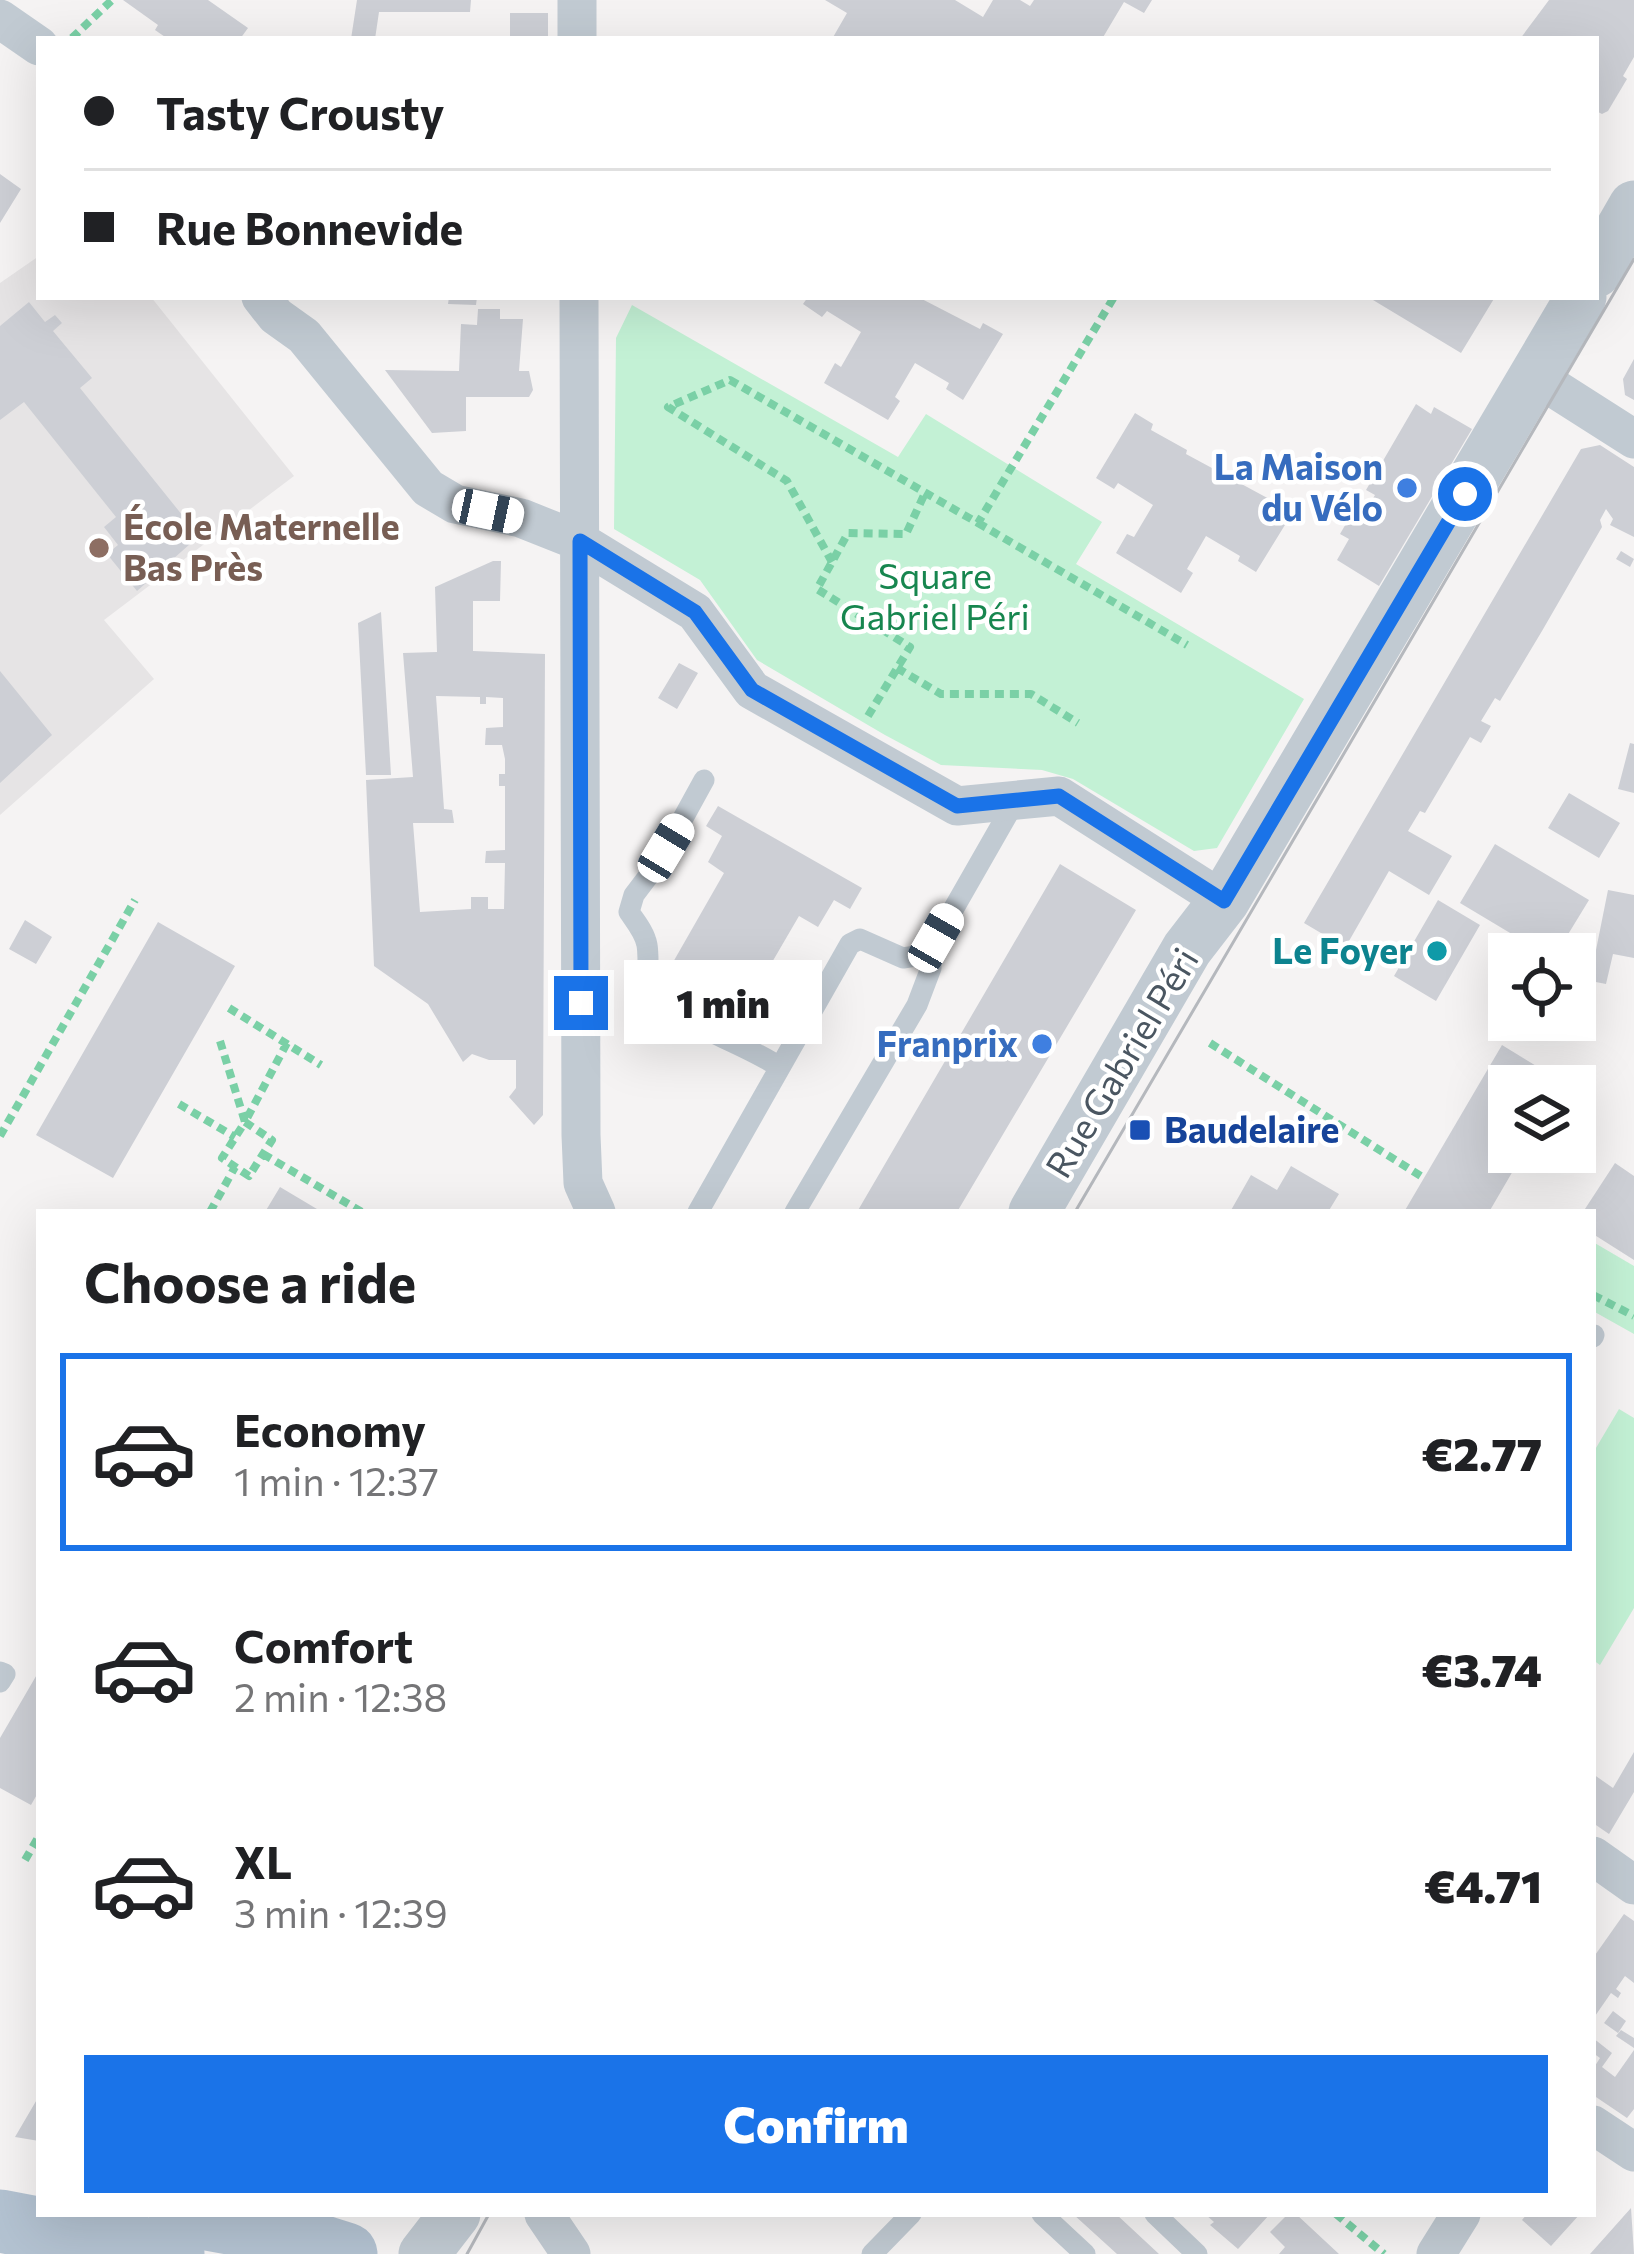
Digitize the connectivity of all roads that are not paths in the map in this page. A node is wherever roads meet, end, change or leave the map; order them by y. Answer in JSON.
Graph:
{"nodes":[{"id":1,"x":577,"y":0,"type":"edge"},
{"id":2,"x":0,"y":19,"type":"edge"},
{"id":3,"x":578,"y":36,"type":"edge"},
{"id":4,"x":36,"y":44,"type":"edge"},
{"id":5,"x":1634,"y":206,"type":"edge"},
{"id":6,"x":1599,"y":267,"type":"edge"},
{"id":7,"x":263,"y":300,"type":"edge"},
{"id":8,"x":579,"y":300,"type":"edge"},
{"id":9,"x":1579,"y":300,"type":"edge"},
{"id":10,"x":1535,"y":376,"type":"junction"},
{"id":11,"x":1634,"y":439,"type":"edge"},
{"id":12,"x":580,"y":541,"type":"junction"},
{"id":13,"x":704,"y":779,"type":"dead end"},
{"id":14,"x":1014,"y":803,"type":"junction"},
{"id":15,"x":1224,"y":901,"type":"junction"},
{"id":16,"x":929,"y":954,"type":"junction"},
{"id":17,"x":779,"y":1067,"type":"junction"},
{"id":18,"x":595,"y":1209,"type":"edge"},
{"id":19,"x":700,"y":1209,"type":"edge"},
{"id":20,"x":798,"y":1209,"type":"edge"},
{"id":21,"x":1036,"y":1209,"type":"edge"},
{"id":22,"x":1596,"y":1858,"type":"edge"},
{"id":23,"x":1634,"y":1885,"type":"edge"},
{"id":24,"x":1596,"y":2127,"type":"edge"},
{"id":25,"x":1634,"y":2152,"type":"edge"},
{"id":26,"x":0,"y":2182,"type":"edge"},
{"id":27,"x":36,"y":2188,"type":"edge"},
{"id":28,"x":218,"y":2217,"type":"edge"},
{"id":29,"x":453,"y":2217,"type":"edge"},
{"id":30,"x":546,"y":2217,"type":"edge"},
{"id":31,"x":908,"y":2217,"type":"edge"},
{"id":32,"x":1045,"y":2217,"type":"edge"},
{"id":33,"x":1158,"y":2217,"type":"edge"},
{"id":34,"x":1459,"y":2217,"type":"edge"},
{"id":35,"x":0,"y":2221,"type":"edge"},
{"id":36,"x":280,"y":2222,"type":"edge"},
{"id":37,"x":0,"y":2235,"type":"edge"},
{"id":38,"x":154,"y":2254,"type":"edge"},
{"id":39,"x":173,"y":2254,"type":"edge"},
{"id":40,"x":346,"y":2254,"type":"edge"},
{"id":41,"x":424,"y":2254,"type":"edge"},
{"id":42,"x":571,"y":2254,"type":"edge"},
{"id":43,"x":872,"y":2254,"type":"edge"},
{"id":44,"x":1085,"y":2254,"type":"edge"},
{"id":45,"x":1197,"y":2254,"type":"edge"},
{"id":46,"x":1436,"y":2254,"type":"edge"}],
"edges":[{"from":1,"to":3,"type":"street"},
{"from":2,"to":4,"type":"street"},
{"from":5,"to":6,"type":"street"},
{"from":7,"to":12,"type":"street"},
{"from":8,"to":12,"type":"street"},
{"from":9,"to":10,"type":"street","name":"Rue Gabriel Péri"},
{"from":10,"to":11,"type":"street"},
{"from":10,"to":15,"type":"street","name":"Rue Gabriel Péri"},
{"from":12,"to":14,"type":"street"},
{"from":12,"to":18,"type":"street"},
{"from":13,"to":17,"type":"lane"},
{"from":14,"to":15,"type":"street"},
{"from":14,"to":16,"type":"lane"},
{"from":15,"to":21,"type":"street","name":"Rue Gabriel Péri"},
{"from":16,"to":17,"type":"lane"},
{"from":16,"to":20,"type":"lane"},
{"from":17,"to":19,"type":"lane"},
{"from":22,"to":23,"type":"street"},
{"from":24,"to":25,"type":"street"},
{"from":26,"to":27,"type":"main road"},
{"from":28,"to":36,"type":"main road"},
{"from":29,"to":41,"type":"street"},
{"from":30,"to":42,"type":"street"},
{"from":31,"to":43,"type":"lane"},
{"from":32,"to":44,"type":"lane"},
{"from":33,"to":45,"type":"lane"},
{"from":34,"to":46,"type":"street"},
{"from":35,"to":39,"type":"main road"},
{"from":36,"to":40,"type":"main road"},
{"from":37,"to":38,"type":"main road"}]}
